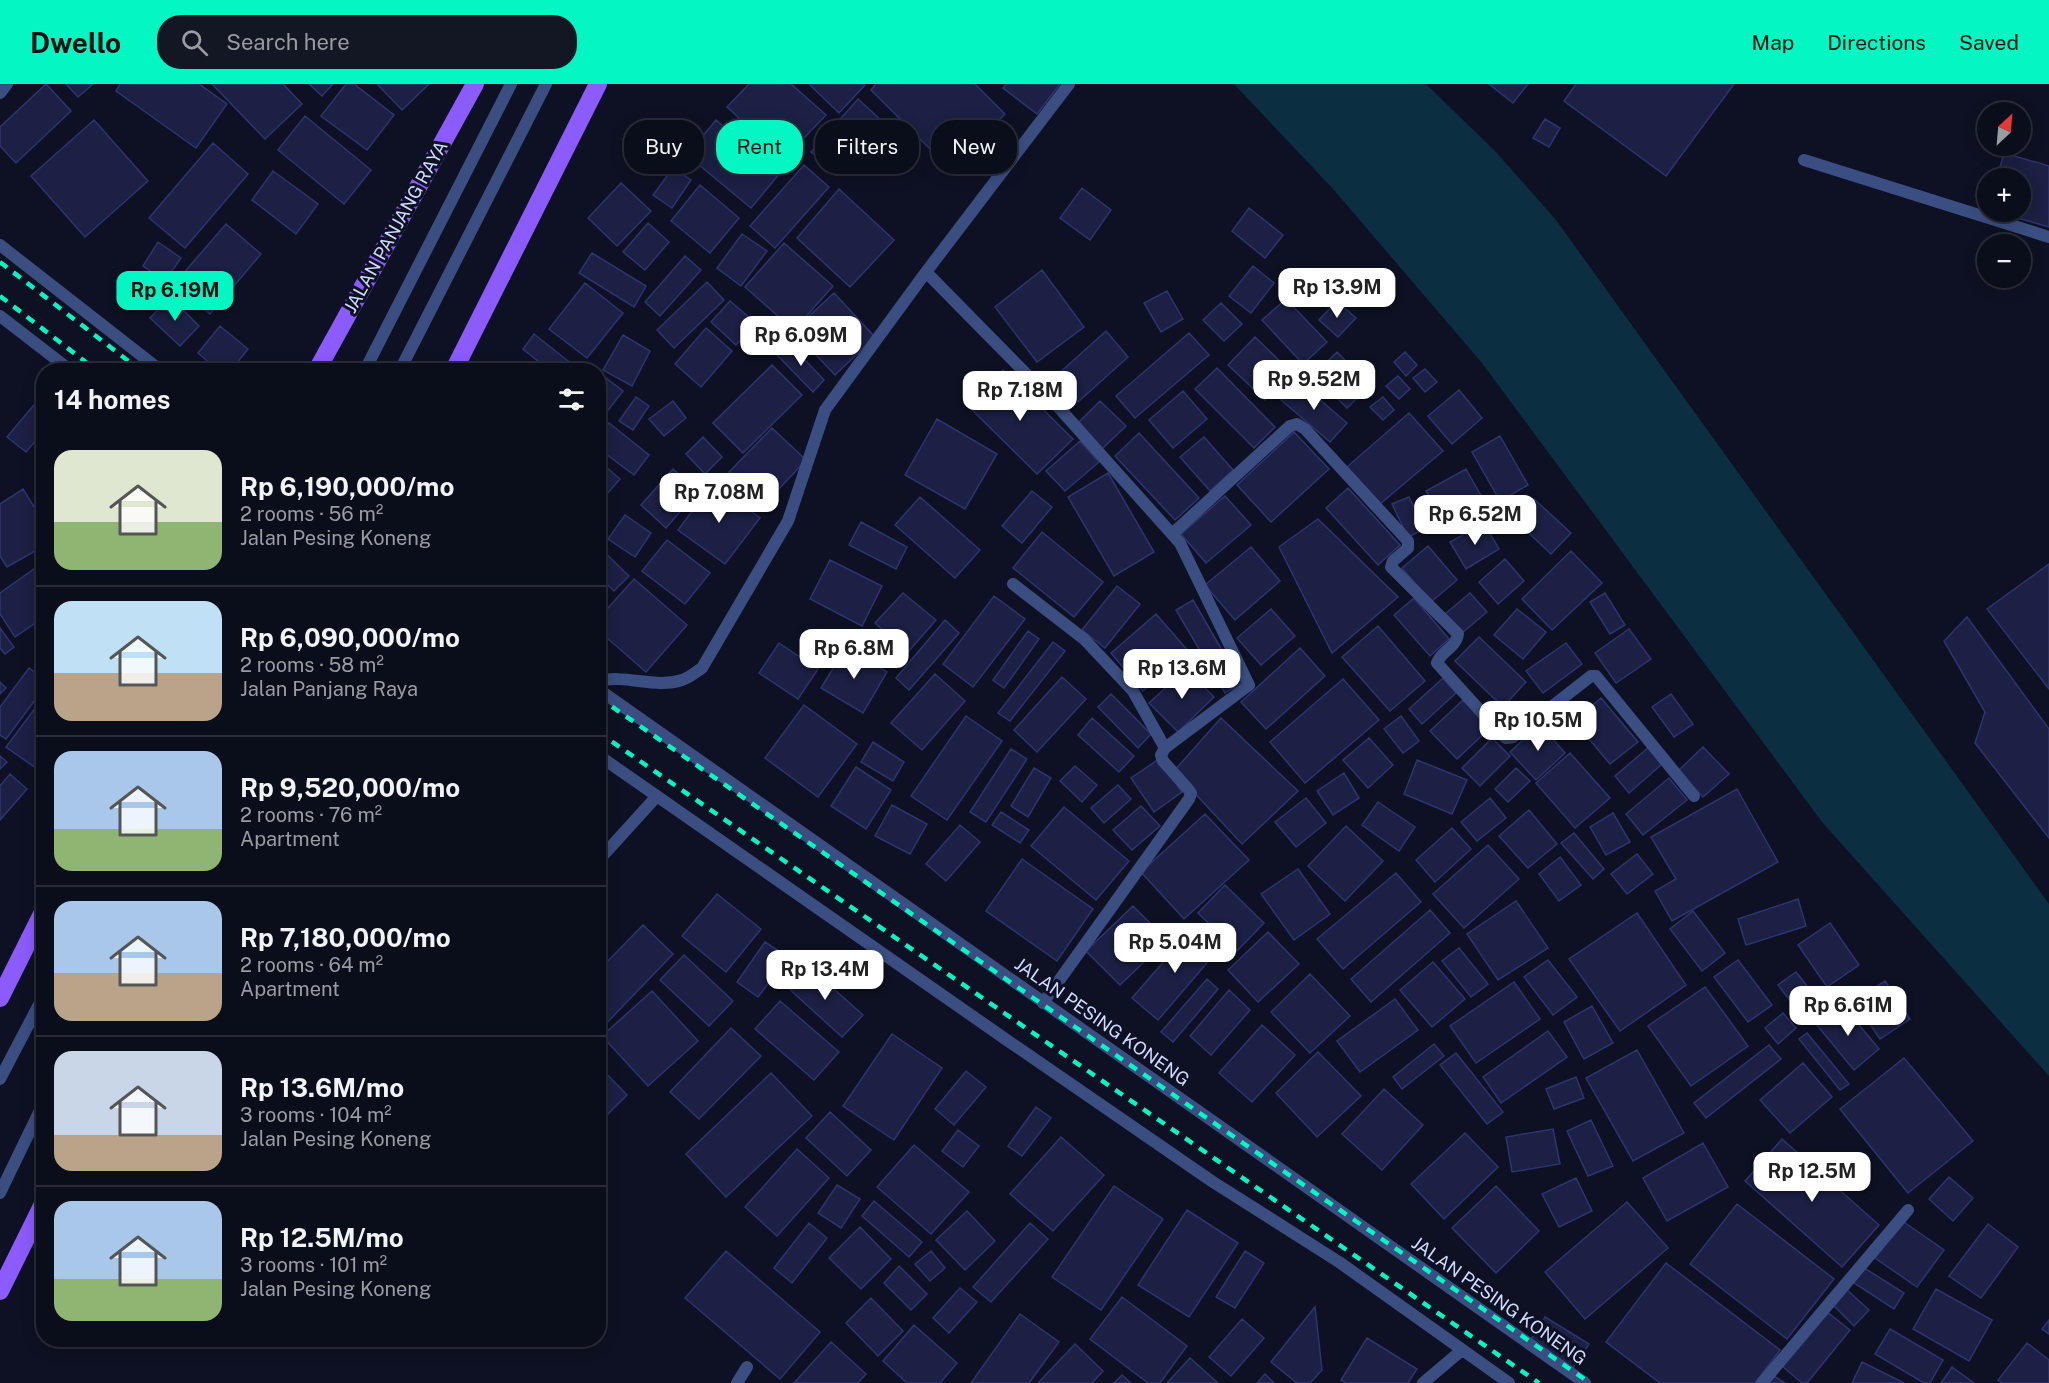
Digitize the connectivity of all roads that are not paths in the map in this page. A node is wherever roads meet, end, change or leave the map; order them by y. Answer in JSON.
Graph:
{"nodes":[{"id":1,"x":7,"y":84,"type":"edge"},
{"id":2,"x":475,"y":84,"type":"edge"},
{"id":3,"x":511,"y":84,"type":"edge"},
{"id":4,"x":546,"y":84,"type":"edge"},
{"id":5,"x":598,"y":84,"type":"edge"},
{"id":6,"x":1069,"y":84,"type":"edge"},
{"id":7,"x":0,"y":93,"type":"edge"},
{"id":8,"x":1804,"y":160,"type":"dead end"},
{"id":9,"x":2049,"y":237,"type":"edge"},
{"id":10,"x":0,"y":245,"type":"edge"},
{"id":11,"x":926,"y":272,"type":"junction"},
{"id":12,"x":0,"y":316,"type":"edge"},
{"id":13,"x":61,"y":363,"type":"edge"},
{"id":14,"x":151,"y":363,"type":"edge"},
{"id":15,"x":321,"y":363,"type":"edge"},
{"id":16,"x":369,"y":363,"type":"edge"},
{"id":17,"x":404,"y":363,"type":"edge"},
{"id":18,"x":458,"y":363,"type":"edge"},
{"id":19,"x":1172,"y":534,"type":"junction"},
{"id":20,"x":1013,"y":584,"type":"dead end"},
{"id":21,"x":606,"y":680,"type":"edge"},
{"id":22,"x":606,"y":695,"type":"edge"},
{"id":23,"x":1165,"y":748,"type":"junction"},
{"id":24,"x":606,"y":761,"type":"edge"},
{"id":25,"x":657,"y":796,"type":"junction"},
{"id":26,"x":1694,"y":796,"type":"dead end"},
{"id":27,"x":606,"y":852,"type":"edge"},
{"id":28,"x":36,"y":926,"type":"edge"},
{"id":29,"x":0,"y":998,"type":"edge"},
{"id":30,"x":1043,"y":1003,"type":"junction"},
{"id":31,"x":36,"y":1010,"type":"edge"},
{"id":32,"x":0,"y":1079,"type":"edge"},
{"id":33,"x":36,"y":1118,"type":"edge"},
{"id":34,"x":0,"y":1192,"type":"edge"},
{"id":35,"x":1908,"y":1210,"type":"dead end"},
{"id":36,"x":36,"y":1218,"type":"edge"},
{"id":37,"x":0,"y":1291,"type":"edge"},
{"id":38,"x":1461,"y":1350,"type":"junction"},
{"id":39,"x":747,"y":1367,"type":"dead end"},
{"id":40,"x":738,"y":1383,"type":"edge"},
{"id":41,"x":1423,"y":1383,"type":"edge"},
{"id":42,"x":1509,"y":1383,"type":"edge"},
{"id":43,"x":1585,"y":1383,"type":"edge"},
{"id":44,"x":1762,"y":1383,"type":"edge"}],
"edges":[{"from":1,"to":7,"type":"street"},
{"from":2,"to":15,"type":"main road","name":"JALAN PANJANG RAYA"},
{"from":3,"to":16,"type":"street"},
{"from":4,"to":17,"type":"street"},
{"from":5,"to":18,"type":"main road"},
{"from":6,"to":11,"type":"street"},
{"from":8,"to":9,"type":"street"},
{"from":10,"to":14,"type":"street"},
{"from":11,"to":19,"type":"street"},
{"from":11,"to":21,"type":"street"},
{"from":12,"to":13,"type":"street"},
{"from":19,"to":23,"type":"street"},
{"from":19,"to":26,"type":"street"},
{"from":20,"to":23,"type":"street"},
{"from":22,"to":30,"type":"street","name":"JALAN PESING KONENG"},
{"from":23,"to":30,"type":"street"},
{"from":24,"to":25,"type":"street"},
{"from":25,"to":27,"type":"street"},
{"from":25,"to":38,"type":"street"},
{"from":28,"to":29,"type":"main road"},
{"from":30,"to":43,"type":"street","name":"JALAN PESING KONENG"},
{"from":31,"to":32,"type":"street"},
{"from":33,"to":34,"type":"street"},
{"from":35,"to":44,"type":"street"},
{"from":36,"to":37,"type":"main road"},
{"from":38,"to":41,"type":"street"},
{"from":38,"to":42,"type":"street"},
{"from":39,"to":40,"type":"street"}]}
